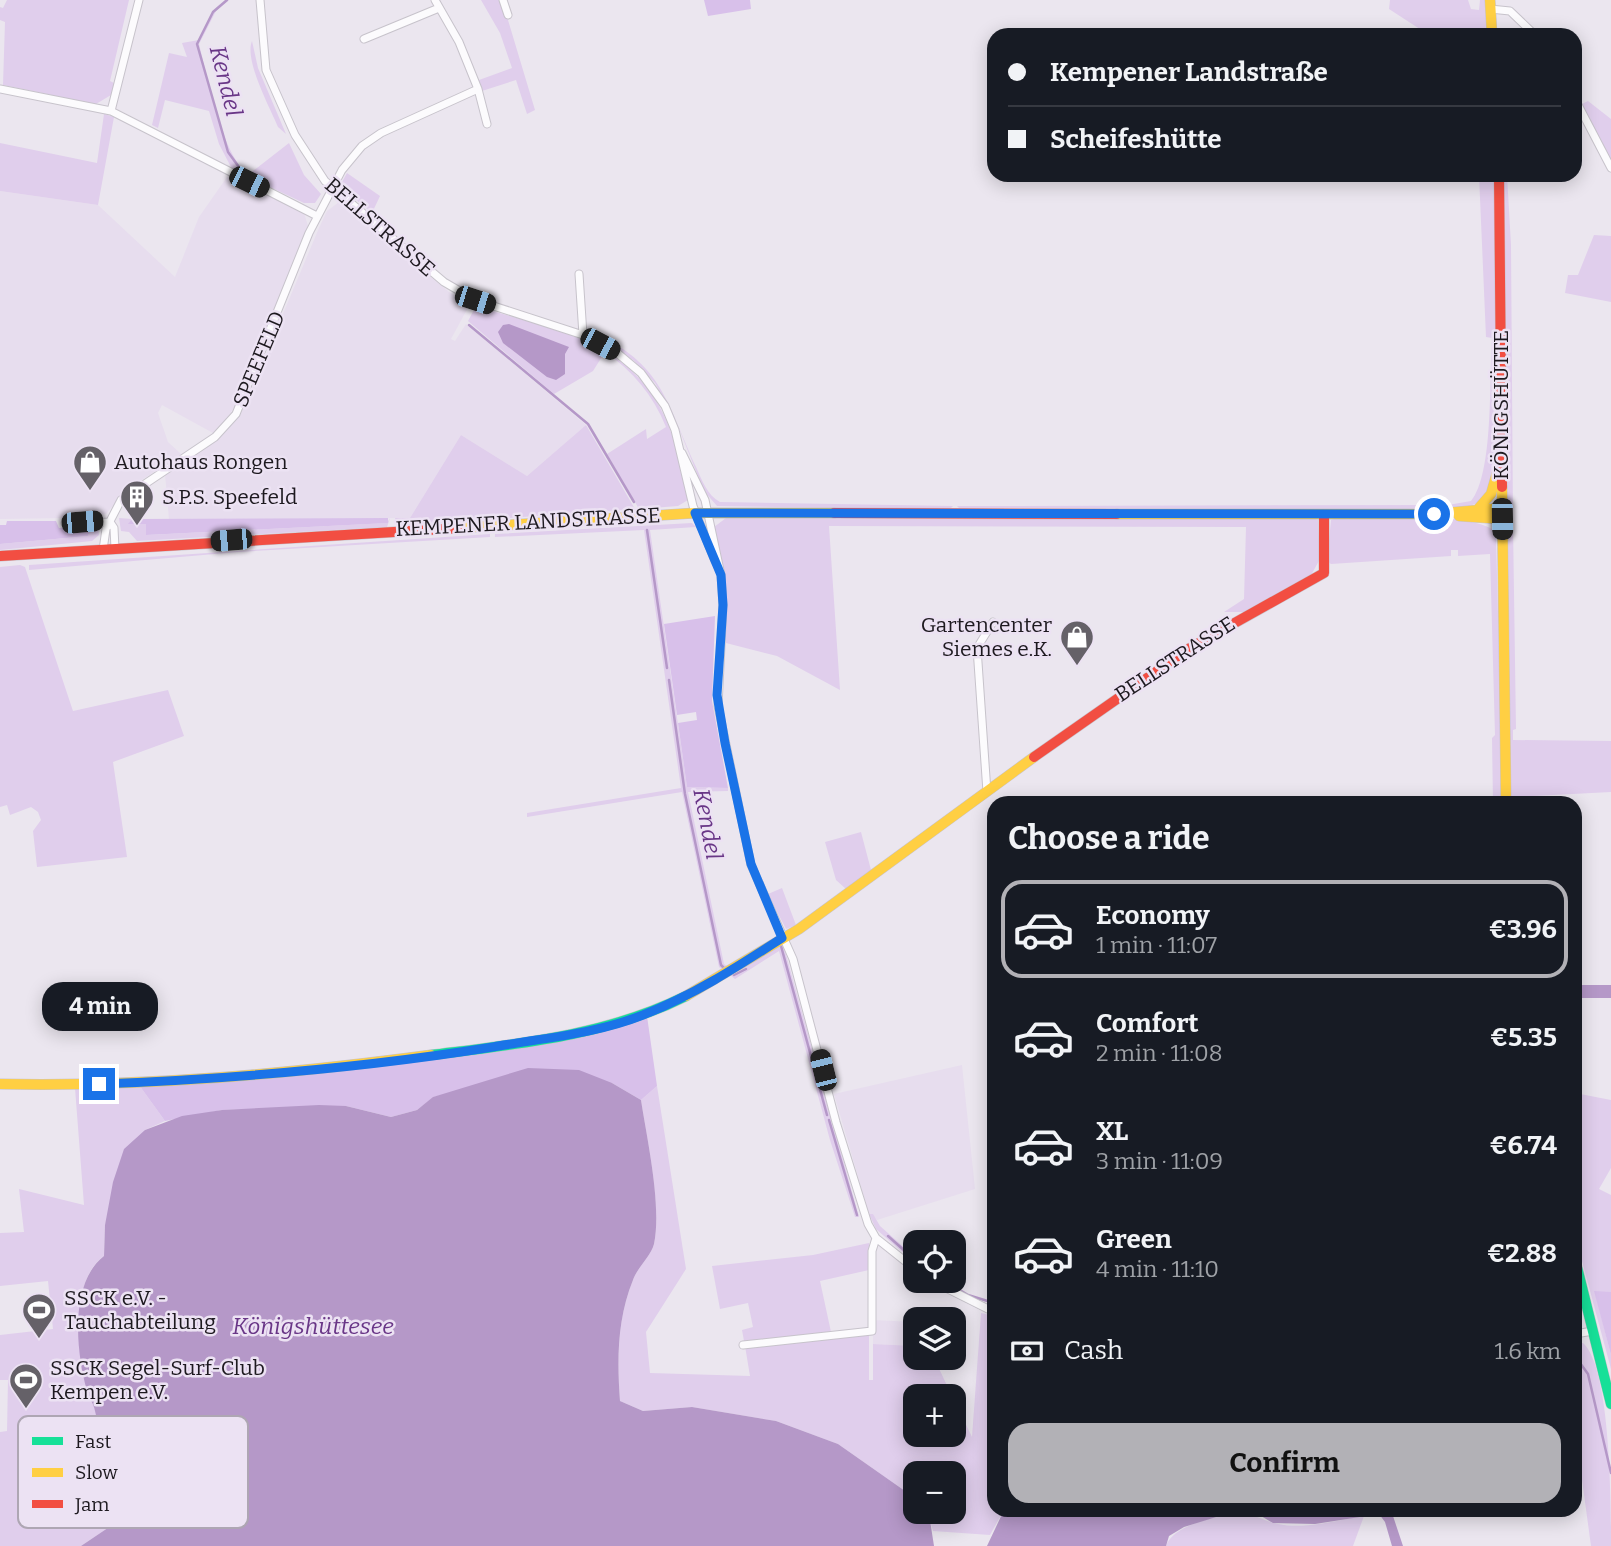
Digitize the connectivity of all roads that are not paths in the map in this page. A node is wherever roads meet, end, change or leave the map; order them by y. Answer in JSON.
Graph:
{"nodes":[{"id":1,"x":139,"y":0,"type":"edge"},
{"id":2,"x":260,"y":0,"type":"edge"},
{"id":3,"x":503,"y":0,"type":"edge"},
{"id":4,"x":437,"y":4,"type":"edge"},
{"id":5,"x":1490,"y":5,"type":"edge"},
{"id":6,"x":508,"y":15,"type":"dead end"},
{"id":7,"x":1492,"y":28,"type":"edge"},
{"id":8,"x":1528,"y":28,"type":"edge"},
{"id":9,"x":364,"y":39,"type":"dead end"},
{"id":10,"x":0,"y":89,"type":"edge"},
{"id":11,"x":478,"y":89,"type":"junction"},
{"id":12,"x":111,"y":111,"type":"junction"},
{"id":13,"x":1582,"y":112,"type":"edge"},
{"id":14,"x":487,"y":124,"type":"dead end"},
{"id":15,"x":1611,"y":167,"type":"edge"},
{"id":16,"x":1499,"y":182,"type":"edge"},
{"id":17,"x":332,"y":188,"type":"junction"},
{"id":18,"x":317,"y":215,"type":"junction"},
{"id":19,"x":579,"y":274,"type":"dead end"},
{"id":20,"x":583,"y":335,"type":"junction"},
{"id":21,"x":1501,"y":448,"type":"junction"},
{"id":22,"x":682,"y":453,"type":"junction"},
{"id":23,"x":1478,"y":509,"type":"junction"},
{"id":24,"x":695,"y":513,"type":"junction"},
{"id":25,"x":709,"y":513,"type":"junction"},
{"id":26,"x":1434,"y":514,"type":"junction"},
{"id":27,"x":1502,"y":514,"type":"junction"},
{"id":28,"x":1324,"y":515,"type":"junction"},
{"id":29,"x":110,"y":522,"type":"junction"},
{"id":30,"x":65,"y":523,"type":"dead end"},
{"id":31,"x":115,"y":549,"type":"junction"},
{"id":32,"x":103,"y":550,"type":"junction"},
{"id":33,"x":0,"y":556,"type":"edge"},
{"id":34,"x":721,"y":575,"type":"junction"},
{"id":35,"x":993,"y":622,"type":"dead end"},
{"id":36,"x":987,"y":792,"type":"junction"},
{"id":37,"x":1506,"y":796,"type":"edge"},
{"id":38,"x":782,"y":938,"type":"junction"},
{"id":39,"x":0,"y":1084,"type":"edge"},
{"id":40,"x":876,"y":1238,"type":"junction"},
{"id":41,"x":903,"y":1259,"type":"edge"},
{"id":42,"x":1582,"y":1289,"type":"edge"},
{"id":43,"x":956,"y":1293,"type":"edge"},
{"id":44,"x":987,"y":1308,"type":"edge"},
{"id":45,"x":1592,"y":1331,"type":"junction"},
{"id":46,"x":1582,"y":1333,"type":"edge"},
{"id":47,"x":743,"y":1345,"type":"dead end"},
{"id":48,"x":1611,"y":1404,"type":"edge"}],
"edges":[{"from":1,"to":12,"type":"street"},
{"from":2,"to":17,"type":"street","name":"BELLSTRASSE"},
{"from":3,"to":6,"type":"street"},
{"from":4,"to":9,"type":"street"},
{"from":4,"to":11,"type":"street"},
{"from":5,"to":7,"type":"street"},
{"from":5,"to":8,"type":"street"},
{"from":10,"to":12,"type":"street"},
{"from":11,"to":14,"type":"street"},
{"from":11,"to":17,"type":"street","name":"SPEEFELD"},
{"from":12,"to":18,"type":"street"},
{"from":13,"to":15,"type":"street"},
{"from":16,"to":21,"type":"street","name":"KÖNIGSHÜTTE"},
{"from":17,"to":18,"type":"street","name":"SPEEFELD"},
{"from":17,"to":20,"type":"street","name":"BELLSTRASSE"},
{"from":18,"to":29,"type":"street","name":"SPEEFELD"},
{"from":19,"to":20,"type":"street"},
{"from":20,"to":22,"type":"street","name":"BELLSTRASSE"},
{"from":21,"to":23,"type":"street"},
{"from":21,"to":27,"type":"street","name":"KÖNIGSHÜTTE"},
{"from":22,"to":24,"type":"street","name":"BELLSTRASSE"},
{"from":22,"to":25,"type":"street","name":"BELLSTRASSE"},
{"from":23,"to":26,"type":"street","name":"KEMPENER LANDSTRASSE"},
{"from":23,"to":27,"type":"street","name":"KEMPENER LANDSTRASSE"},
{"from":24,"to":25,"type":"street","name":"KEMPENER LANDSTRASSE"},
{"from":24,"to":31,"type":"street","name":"KEMPENER LANDSTRASSE"},
{"from":24,"to":34,"type":"street","name":"BELLSTRASSE"},
{"from":25,"to":28,"type":"street","name":"KEMPENER LANDSTRASSE"},
{"from":25,"to":34,"type":"street","name":"BELLSTRASSE"},
{"from":26,"to":27,"type":"street","name":"KEMPENER LANDSTRASSE"},
{"from":26,"to":28,"type":"street","name":"KEMPENER LANDSTRASSE"},
{"from":27,"to":37,"type":"street","name":"KÖNIGSHÜTTE"},
{"from":28,"to":36,"type":"street","name":"BELLSTRASSE"},
{"from":29,"to":30,"type":"street"},
{"from":29,"to":31,"type":"street"},
{"from":29,"to":32,"type":"street","name":"SPEEFELD"},
{"from":31,"to":32,"type":"street","name":"KEMPENER LANDSTRASSE"},
{"from":32,"to":33,"type":"street","name":"KEMPENER LANDSTRASSE"},
{"from":34,"to":38,"type":"street","name":"BELLSTRASSE"},
{"from":35,"to":36,"type":"street"},
{"from":36,"to":38,"type":"street","name":"BELLSTRASSE"},
{"from":38,"to":39,"type":"street","name":"BELLSTRASSE"},
{"from":38,"to":40,"type":"street","name":"BELLSTRASSE"},
{"from":40,"to":41,"type":"street","name":"BELLSTRASSE"},
{"from":40,"to":47,"type":"street","name":"BELLSTRASSE"},
{"from":42,"to":45,"type":"street"},
{"from":43,"to":44,"type":"street"},
{"from":45,"to":46,"type":"street"},
{"from":45,"to":48,"type":"street"}]}
